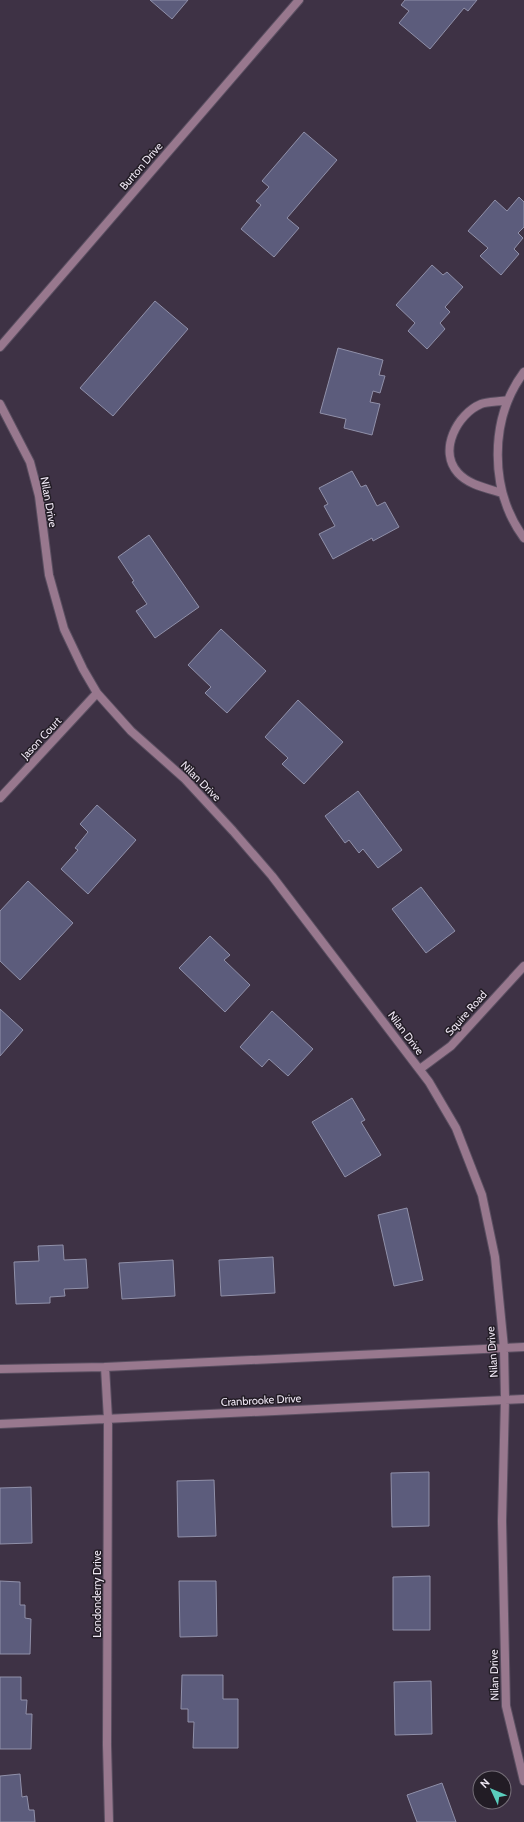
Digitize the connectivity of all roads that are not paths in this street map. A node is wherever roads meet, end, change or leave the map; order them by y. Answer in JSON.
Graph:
{"nodes":[{"id":1,"x":299,"y":0,"type":"edge"},
{"id":2,"x":0,"y":346,"type":"edge"},
{"id":3,"x":524,"y":372,"type":"edge"},
{"id":4,"x":508,"y":400,"type":"junction"},
{"id":5,"x":0,"y":404,"type":"edge"},
{"id":6,"x":502,"y":493,"type":"junction"},
{"id":7,"x":524,"y":538,"type":"edge"},
{"id":8,"x":97,"y":693,"type":"junction"},
{"id":9,"x":0,"y":798,"type":"edge"},
{"id":10,"x":524,"y":966,"type":"edge"},
{"id":11,"x":420,"y":1069,"type":"junction"},
{"id":12,"x":524,"y":1347,"type":"edge"},
{"id":13,"x":504,"y":1348,"type":"junction"},
{"id":14,"x":105,"y":1367,"type":"junction"},
{"id":15,"x":0,"y":1369,"type":"edge"},
{"id":16,"x":524,"y":1398,"type":"edge"},
{"id":17,"x":505,"y":1399,"type":"junction"},
{"id":18,"x":108,"y":1419,"type":"junction"},
{"id":19,"x":0,"y":1424,"type":"edge"},
{"id":20,"x":524,"y":1781,"type":"edge"},
{"id":21,"x":109,"y":1822,"type":"edge"}],
"edges":[{"from":1,"to":2,"type":"street","name":"Burton Drive"},
{"from":3,"to":4,"type":"street"},
{"from":4,"to":6,"type":"street"},
{"from":4,"to":6,"type":"street"},
{"from":5,"to":8,"type":"street","name":"Nilan Drive"},
{"from":6,"to":7,"type":"street"},
{"from":8,"to":9,"type":"street","name":"Jason Court"},
{"from":8,"to":11,"type":"street","name":"Nilan Drive"},
{"from":10,"to":11,"type":"street","name":"Squire Road"},
{"from":11,"to":13,"type":"street","name":"Nilan Drive"},
{"from":12,"to":13,"type":"street"},
{"from":13,"to":14,"type":"street"},
{"from":13,"to":17,"type":"street","name":"Nilan Drive"},
{"from":14,"to":15,"type":"street"},
{"from":14,"to":18,"type":"street","name":"Londonderry Drive"},
{"from":16,"to":17,"type":"street","name":"Cranbrooke Drive"},
{"from":17,"to":18,"type":"street","name":"Cranbrooke Drive"},
{"from":17,"to":20,"type":"street","name":"Nilan Drive"},
{"from":18,"to":19,"type":"street","name":"Cranbrooke Drive"},
{"from":18,"to":21,"type":"street","name":"Londonderry Drive"}]}
